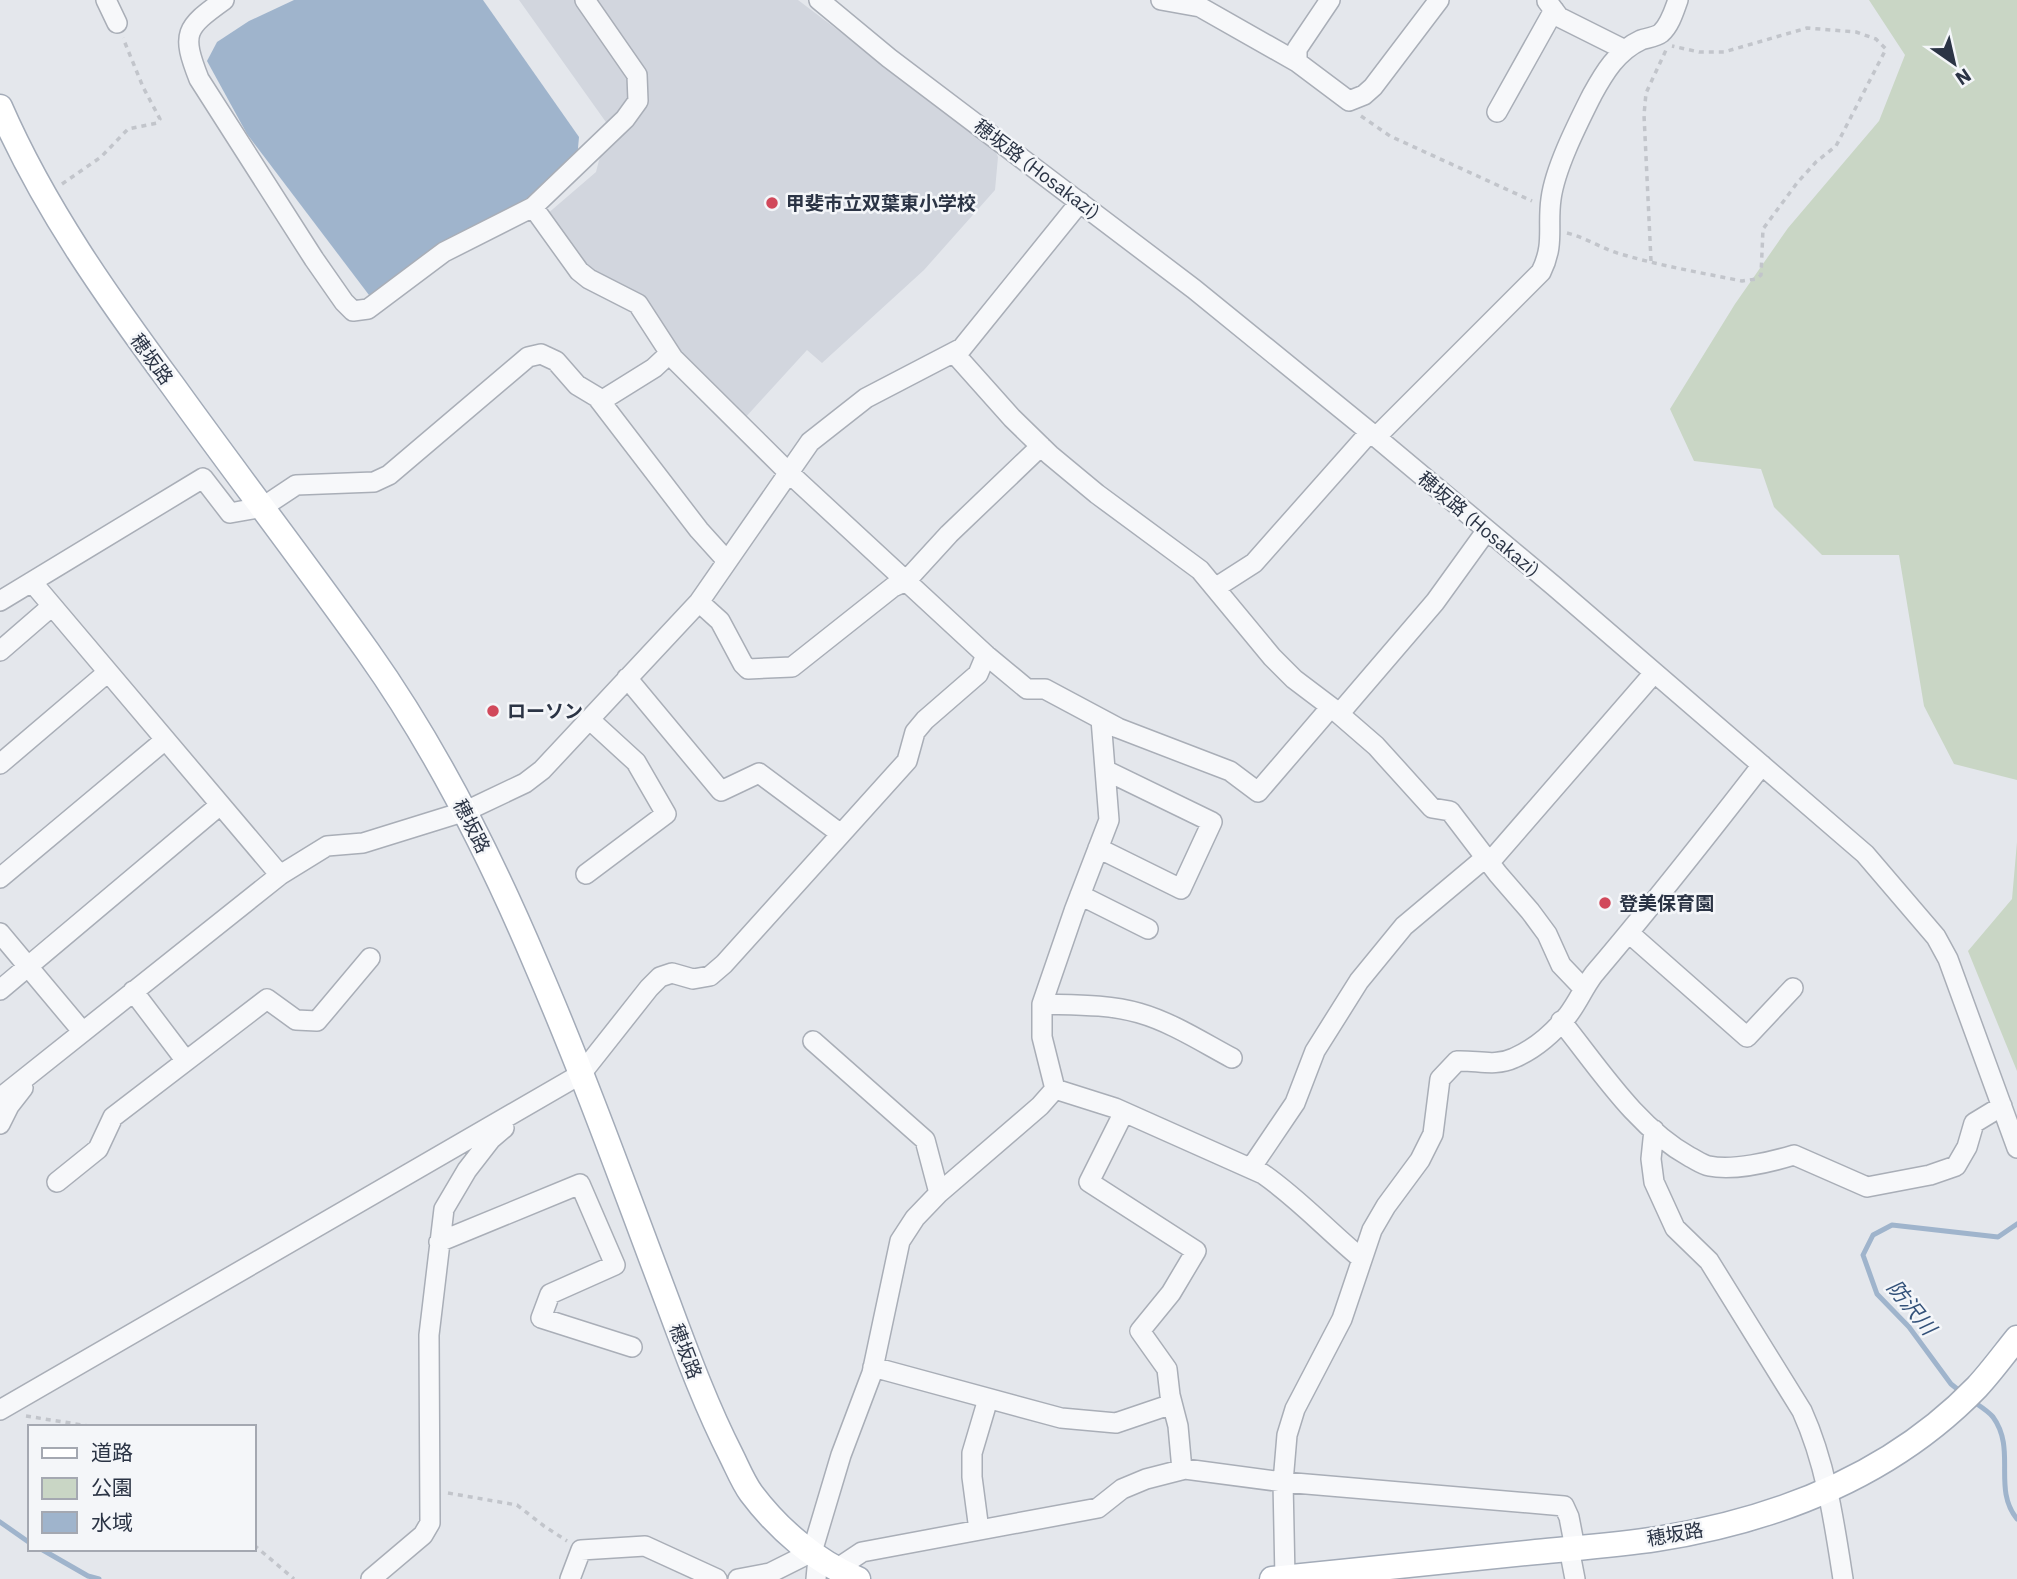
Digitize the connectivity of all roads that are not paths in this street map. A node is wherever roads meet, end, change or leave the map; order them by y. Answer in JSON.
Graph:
{"nodes":[{"id":1,"x":106,"y":0,"type":"edge"},
{"id":2,"x":223,"y":0,"type":"edge"},
{"id":3,"x":585,"y":0,"type":"edge"},
{"id":4,"x":819,"y":0,"type":"edge"},
{"id":5,"x":1161,"y":0,"type":"edge"},
{"id":6,"x":1330,"y":0,"type":"edge"},
{"id":7,"x":1439,"y":0,"type":"edge"},
{"id":8,"x":1678,"y":0,"type":"edge"},
{"id":9,"x":1550,"y":5,"type":"edge"},
{"id":10,"x":117,"y":23,"type":"road end"},
{"id":11,"x":1625,"y":50,"type":"junction"},
{"id":12,"x":1297,"y":62,"type":"junction"},
{"id":13,"x":0,"y":107,"type":"edge"},
{"id":14,"x":1497,"y":112,"type":"dead end"},
{"id":15,"x":1080,"y":202,"type":"junction"},
{"id":16,"x":533,"y":207,"type":"junction"},
{"id":17,"x":670,"y":353,"type":"junction"},
{"id":18,"x":954,"y":353,"type":"junction"},
{"id":19,"x":600,"y":401,"type":"junction"},
{"id":20,"x":1373,"y":435,"type":"junction"},
{"id":21,"x":1041,"y":446,"type":"junction"},
{"id":22,"x":788,"y":472,"type":"junction"},
{"id":23,"x":263,"y":507,"type":"junction"},
{"id":24,"x":1487,"y":530,"type":"junction"},
{"id":25,"x":727,"y":561,"type":"junction"},
{"id":26,"x":906,"y":581,"type":"junction"},
{"id":27,"x":32,"y":582,"type":"junction"},
{"id":28,"x":1215,"y":588,"type":"junction"},
{"id":29,"x":0,"y":601,"type":"edge"},
{"id":30,"x":699,"y":602,"type":"junction"},
{"id":31,"x":52,"y":606,"type":"junction"},
{"id":32,"x":0,"y":650,"type":"edge"},
{"id":33,"x":986,"y":655,"type":"junction"},
{"id":34,"x":108,"y":672,"type":"junction"},
{"id":35,"x":1654,"y":673,"type":"junction"},
{"id":36,"x":627,"y":678,"type":"junction"},
{"id":37,"x":1335,"y":710,"type":"junction"},
{"id":38,"x":589,"y":719,"type":"junction"},
{"id":39,"x":1101,"y":719,"type":"junction"},
{"id":40,"x":165,"y":740,"type":"junction"},
{"id":41,"x":0,"y":764,"type":"edge"},
{"id":42,"x":1762,"y":765,"type":"junction"},
{"id":43,"x":1105,"y":770,"type":"junction"},
{"id":44,"x":220,"y":804,"type":"junction"},
{"id":45,"x":466,"y":811,"type":"junction"},
{"id":46,"x":841,"y":834,"type":"junction"},
{"id":47,"x":1098,"y":848,"type":"junction"},
{"id":48,"x":1487,"y":861,"type":"junction"},
{"id":49,"x":586,"y":874,"type":"dead end"},
{"id":50,"x":280,"y":875,"type":"junction"},
{"id":51,"x":0,"y":878,"type":"edge"},
{"id":52,"x":1080,"y":895,"type":"junction"},
{"id":53,"x":1148,"y":929,"type":"dead end"},
{"id":54,"x":0,"y":933,"type":"edge"},
{"id":55,"x":1629,"y":933,"type":"junction"},
{"id":56,"x":370,"y":958,"type":"dead end"},
{"id":57,"x":28,"y":967,"type":"junction"},
{"id":58,"x":1583,"y":988,"type":"junction"},
{"id":59,"x":1793,"y":988,"type":"dead end"},
{"id":60,"x":0,"y":990,"type":"edge"},
{"id":61,"x":133,"y":991,"type":"junction"},
{"id":62,"x":1042,"y":1003,"type":"junction"},
{"id":63,"x":1562,"y":1021,"type":"junction"},
{"id":64,"x":82,"y":1031,"type":"junction"},
{"id":65,"x":813,"y":1041,"type":"dead end"},
{"id":66,"x":1232,"y":1058,"type":"dead end"},
{"id":67,"x":186,"y":1061,"type":"junction"},
{"id":68,"x":38,"y":1067,"type":"junction"},
{"id":69,"x":581,"y":1074,"type":"junction"},
{"id":70,"x":1055,"y":1089,"type":"junction"},
{"id":71,"x":0,"y":1098,"type":"edge"},
{"id":72,"x":533,"y":1102,"type":"junction"},
{"id":73,"x":2002,"y":1106,"type":"junction"},
{"id":74,"x":1124,"y":1112,"type":"junction"},
{"id":75,"x":0,"y":1124,"type":"edge"},
{"id":76,"x":1654,"y":1130,"type":"junction"},
{"id":77,"x":2017,"y":1148,"type":"edge"},
{"id":78,"x":1251,"y":1168,"type":"junction"},
{"id":79,"x":57,"y":1182,"type":"dead end"},
{"id":80,"x":939,"y":1193,"type":"junction"},
{"id":81,"x":439,"y":1242,"type":"junction"},
{"id":82,"x":1362,"y":1259,"type":"junction"},
{"id":83,"x":2017,"y":1338,"type":"edge"},
{"id":84,"x":632,"y":1347,"type":"dead end"},
{"id":85,"x":873,"y":1367,"type":"junction"},
{"id":86,"x":988,"y":1399,"type":"junction"},
{"id":87,"x":1172,"y":1404,"type":"junction"},
{"id":88,"x":7,"y":1412,"type":"edge"},
{"id":89,"x":1182,"y":1470,"type":"junction"},
{"id":90,"x":1283,"y":1482,"type":"junction"},
{"id":91,"x":1829,"y":1490,"type":"junction"},
{"id":92,"x":979,"y":1531,"type":"junction"},
{"id":93,"x":1572,"y":1548,"type":"junction"},
{"id":94,"x":820,"y":1564,"type":"edge"},
{"id":95,"x":380,"y":1577,"type":"edge"},
{"id":96,"x":1279,"y":1578,"type":"edge"},
{"id":97,"x":570,"y":1579,"type":"edge"},
{"id":98,"x":717,"y":1579,"type":"edge"},
{"id":99,"x":738,"y":1579,"type":"edge"},
{"id":100,"x":858,"y":1579,"type":"edge"},
{"id":101,"x":1575,"y":1579,"type":"edge"},
{"id":102,"x":1843,"y":1579,"type":"edge"}],
"edges":[{"from":1,"to":10,"type":"street"},
{"from":2,"to":16,"type":"street"},
{"from":3,"to":16,"type":"street"},
{"from":4,"to":15,"type":"street","name":"穂坂路 (Hosakazi)"},
{"from":5,"to":12,"type":"street"},
{"from":6,"to":12,"type":"street"},
{"from":7,"to":12,"type":"street"},
{"from":8,"to":11,"type":"street"},
{"from":9,"to":11,"type":"street"},
{"from":9,"to":14,"type":"street"},
{"from":11,"to":20,"type":"street"},
{"from":13,"to":23,"type":"main road","name":"穂坂路"},
{"from":15,"to":18,"type":"street"},
{"from":15,"to":20,"type":"street","name":"穂坂路 (Hosakazi)"},
{"from":16,"to":17,"type":"street"},
{"from":17,"to":19,"type":"street"},
{"from":17,"to":22,"type":"street"},
{"from":18,"to":21,"type":"street"},
{"from":18,"to":22,"type":"street"},
{"from":19,"to":23,"type":"street"},
{"from":19,"to":25,"type":"street"},
{"from":20,"to":24,"type":"street","name":"穂坂路 (Hosakazi)"},
{"from":20,"to":28,"type":"street"},
{"from":21,"to":26,"type":"street"},
{"from":21,"to":28,"type":"street"},
{"from":22,"to":25,"type":"street"},
{"from":22,"to":26,"type":"street"},
{"from":23,"to":27,"type":"street"},
{"from":23,"to":45,"type":"main road","name":"穂坂路"},
{"from":24,"to":35,"type":"street","name":"穂坂路 (Hosakazi)"},
{"from":24,"to":37,"type":"street"},
{"from":25,"to":30,"type":"street"},
{"from":26,"to":30,"type":"street"},
{"from":26,"to":33,"type":"street"},
{"from":27,"to":29,"type":"street"},
{"from":27,"to":31,"type":"street"},
{"from":28,"to":37,"type":"street"},
{"from":30,"to":36,"type":"street"},
{"from":31,"to":32,"type":"street"},
{"from":31,"to":34,"type":"street"},
{"from":33,"to":39,"type":"street"},
{"from":33,"to":46,"type":"street"},
{"from":34,"to":40,"type":"street"},
{"from":34,"to":41,"type":"street"},
{"from":35,"to":42,"type":"street","name":"穂坂路 (Hosakazi)"},
{"from":35,"to":48,"type":"street"},
{"from":36,"to":38,"type":"street"},
{"from":36,"to":46,"type":"street"},
{"from":37,"to":39,"type":"street"},
{"from":37,"to":48,"type":"street"},
{"from":38,"to":45,"type":"street"},
{"from":38,"to":49,"type":"street"},
{"from":39,"to":43,"type":"street"},
{"from":40,"to":44,"type":"street"},
{"from":40,"to":51,"type":"street"},
{"from":42,"to":55,"type":"street"},
{"from":42,"to":73,"type":"street","name":"穂坂路 (Hosakazi)"},
{"from":43,"to":47,"type":"street"},
{"from":43,"to":47,"type":"street"},
{"from":44,"to":50,"type":"street"},
{"from":44,"to":57,"type":"street"},
{"from":45,"to":50,"type":"street"},
{"from":45,"to":69,"type":"main road","name":"穂坂路"},
{"from":46,"to":69,"type":"street"},
{"from":47,"to":52,"type":"street"},
{"from":48,"to":58,"type":"street"},
{"from":48,"to":78,"type":"street"},
{"from":50,"to":61,"type":"street"},
{"from":52,"to":53,"type":"street"},
{"from":52,"to":62,"type":"street"},
{"from":54,"to":57,"type":"street"},
{"from":55,"to":58,"type":"street"},
{"from":55,"to":59,"type":"street"},
{"from":56,"to":67,"type":"street"},
{"from":57,"to":60,"type":"street"},
{"from":57,"to":64,"type":"street"},
{"from":58,"to":63,"type":"street"},
{"from":61,"to":64,"type":"street"},
{"from":61,"to":67,"type":"street"},
{"from":62,"to":66,"type":"street"},
{"from":62,"to":70,"type":"street"},
{"from":63,"to":76,"type":"street"},
{"from":63,"to":82,"type":"street"},
{"from":64,"to":68,"type":"street"},
{"from":65,"to":80,"type":"street"},
{"from":67,"to":79,"type":"street"},
{"from":68,"to":71,"type":"street"},
{"from":68,"to":75,"type":"street"},
{"from":69,"to":72,"type":"street"},
{"from":69,"to":94,"type":"main road","name":"穂坂路"},
{"from":70,"to":74,"type":"street"},
{"from":70,"to":80,"type":"street"},
{"from":72,"to":81,"type":"street"},
{"from":72,"to":88,"type":"street"},
{"from":73,"to":76,"type":"street"},
{"from":73,"to":77,"type":"street","name":"穂坂路 (Hosakazi)"},
{"from":74,"to":78,"type":"street"},
{"from":74,"to":87,"type":"street"},
{"from":76,"to":91,"type":"street"},
{"from":78,"to":82,"type":"street"},
{"from":80,"to":85,"type":"street"},
{"from":81,"to":84,"type":"street"},
{"from":81,"to":95,"type":"street"},
{"from":82,"to":90,"type":"street"},
{"from":83,"to":91,"type":"main road","name":"穂坂路"},
{"from":85,"to":86,"type":"street"},
{"from":85,"to":94,"type":"street"},
{"from":86,"to":87,"type":"street"},
{"from":86,"to":92,"type":"street"},
{"from":87,"to":89,"type":"street"},
{"from":89,"to":90,"type":"street"},
{"from":89,"to":92,"type":"street"},
{"from":90,"to":93,"type":"street"},
{"from":90,"to":96,"type":"street"},
{"from":91,"to":93,"type":"main road","name":"穂坂路"},
{"from":91,"to":102,"type":"street"},
{"from":92,"to":94,"type":"street"},
{"from":93,"to":96,"type":"main road","name":"穂坂路"},
{"from":93,"to":101,"type":"street"},
{"from":94,"to":99,"type":"street"},
{"from":94,"to":100,"type":"main road","name":"穂坂路"},
{"from":97,"to":98,"type":"street"}]}
